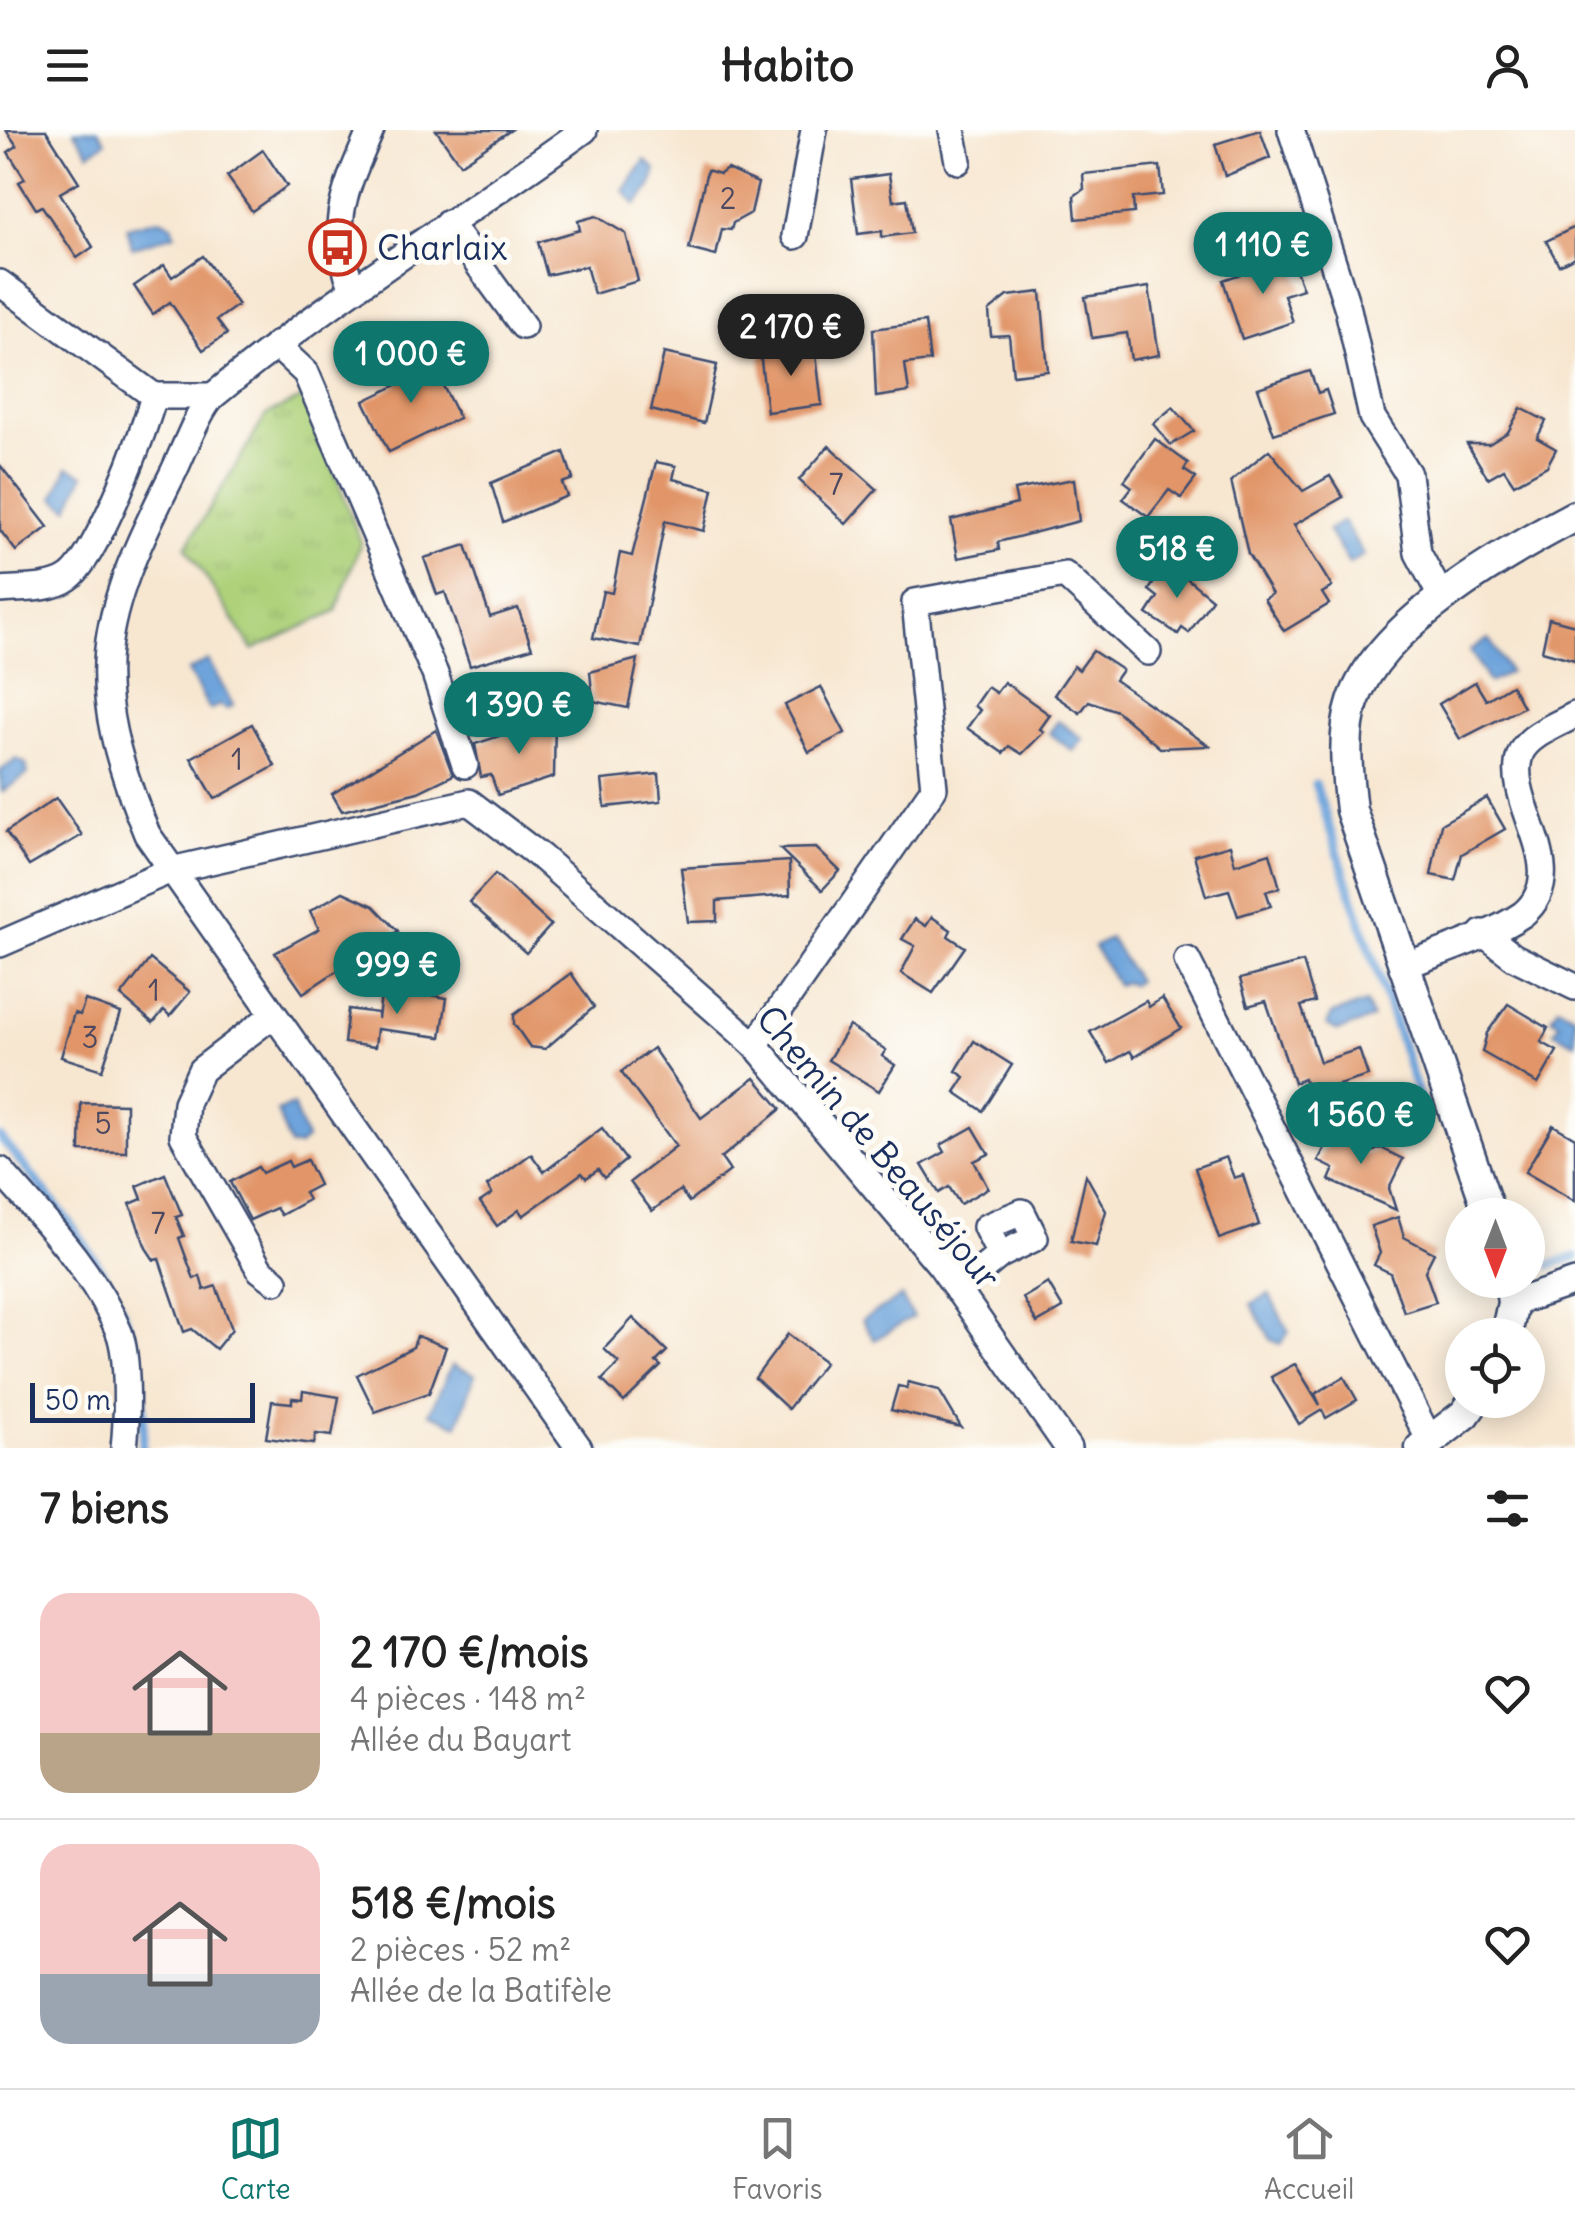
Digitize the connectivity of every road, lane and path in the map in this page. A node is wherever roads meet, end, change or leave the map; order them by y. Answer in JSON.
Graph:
{"nodes":[{"id":1,"x":371,"y":130,"type":"edge"},
{"id":2,"x":584,"y":130,"type":"edge"},
{"id":3,"x":814,"y":130,"type":"edge"},
{"id":4,"x":952,"y":130,"type":"edge"},
{"id":5,"x":1291,"y":130,"type":"edge"},
{"id":6,"x":958,"y":162,"type":"dead end"},
{"id":7,"x":448,"y":223,"type":"junction"},
{"id":8,"x":795,"y":236,"type":"dead end"},
{"id":9,"x":0,"y":283,"type":"edge"},
{"id":10,"x":352,"y":288,"type":"junction"},
{"id":11,"x":522,"y":326,"type":"dead end"},
{"id":12,"x":276,"y":345,"type":"junction"},
{"id":13,"x":154,"y":396,"type":"junction"},
{"id":14,"x":211,"y":396,"type":"junction"},
{"id":15,"x":141,"y":442,"type":"junction"},
{"id":16,"x":178,"y":462,"type":"junction"},
{"id":17,"x":1575,"y":516,"type":"edge"},
{"id":18,"x":0,"y":590,"type":"edge"},
{"id":19,"x":1442,"y":598,"type":"junction"},
{"id":20,"x":1148,"y":652,"type":"dead end"},
{"id":21,"x":1575,"y":715,"type":"edge"},
{"id":22,"x":465,"y":765,"type":"dead end"},
{"id":23,"x":172,"y":870,"type":"junction"},
{"id":24,"x":1483,"y":933,"type":"junction"},
{"id":25,"x":0,"y":944,"type":"edge"},
{"id":26,"x":1187,"y":960,"type":"dead end"},
{"id":27,"x":1402,"y":967,"type":"junction"},
{"id":28,"x":1575,"y":987,"type":"edge"},
{"id":29,"x":273,"y":1014,"type":"junction"},
{"id":30,"x":755,"y":1045,"type":"junction"},
{"id":31,"x":0,"y":1170,"type":"edge"},
{"id":32,"x":1484,"y":1198,"type":"edge"},
{"id":33,"x":1000,"y":1256,"type":"dead end"},
{"id":34,"x":276,"y":1281,"type":"dead end"},
{"id":35,"x":1575,"y":1282,"type":"edge"},
{"id":36,"x":1545,"y":1287,"type":"edge"},
{"id":37,"x":958,"y":1290,"type":"junction"},
{"id":38,"x":1454,"y":1418,"type":"edge"},
{"id":39,"x":1425,"y":1444,"type":"edge"},
{"id":40,"x":124,"y":1448,"type":"edge"},
{"id":41,"x":579,"y":1448,"type":"edge"},
{"id":42,"x":1068,"y":1448,"type":"edge"}],
"edges":[{"from":1,"to":10,"type":"street"},
{"from":2,"to":7,"type":"street"},
{"from":3,"to":8,"type":"street"},
{"from":4,"to":6,"type":"street"},
{"from":5,"to":19,"type":"street"},
{"from":7,"to":10,"type":"street"},
{"from":7,"to":11,"type":"street"},
{"from":9,"to":13,"type":"street"},
{"from":10,"to":12,"type":"street"},
{"from":12,"to":14,"type":"street"},
{"from":12,"to":22,"type":"street"},
{"from":13,"to":14,"type":"street"},
{"from":13,"to":15,"type":"street"},
{"from":14,"to":16,"type":"street"},
{"from":15,"to":16,"type":"street"},
{"from":15,"to":18,"type":"street"},
{"from":16,"to":23,"type":"street"},
{"from":17,"to":19,"type":"street"},
{"from":19,"to":27,"type":"street"},
{"from":20,"to":30,"type":"street"},
{"from":21,"to":24,"type":"street"},
{"from":23,"to":25,"type":"street"},
{"from":23,"to":29,"type":"street"},
{"from":23,"to":30,"type":"street","name":"Chemin de Beauséjour"},
{"from":24,"to":27,"type":"street"},
{"from":24,"to":28,"type":"street"},
{"from":26,"to":39,"type":"street"},
{"from":27,"to":32,"type":"street"},
{"from":29,"to":34,"type":"street"},
{"from":29,"to":41,"type":"street"},
{"from":30,"to":37,"type":"street","name":"Chemin de Beauséjour"},
{"from":31,"to":40,"type":"street"},
{"from":33,"to":37,"type":"street"},
{"from":35,"to":36,"type":"street"},
{"from":37,"to":42,"type":"street","name":"Chemin de Beauséjour"},
{"from":38,"to":39,"type":"street"}]}
